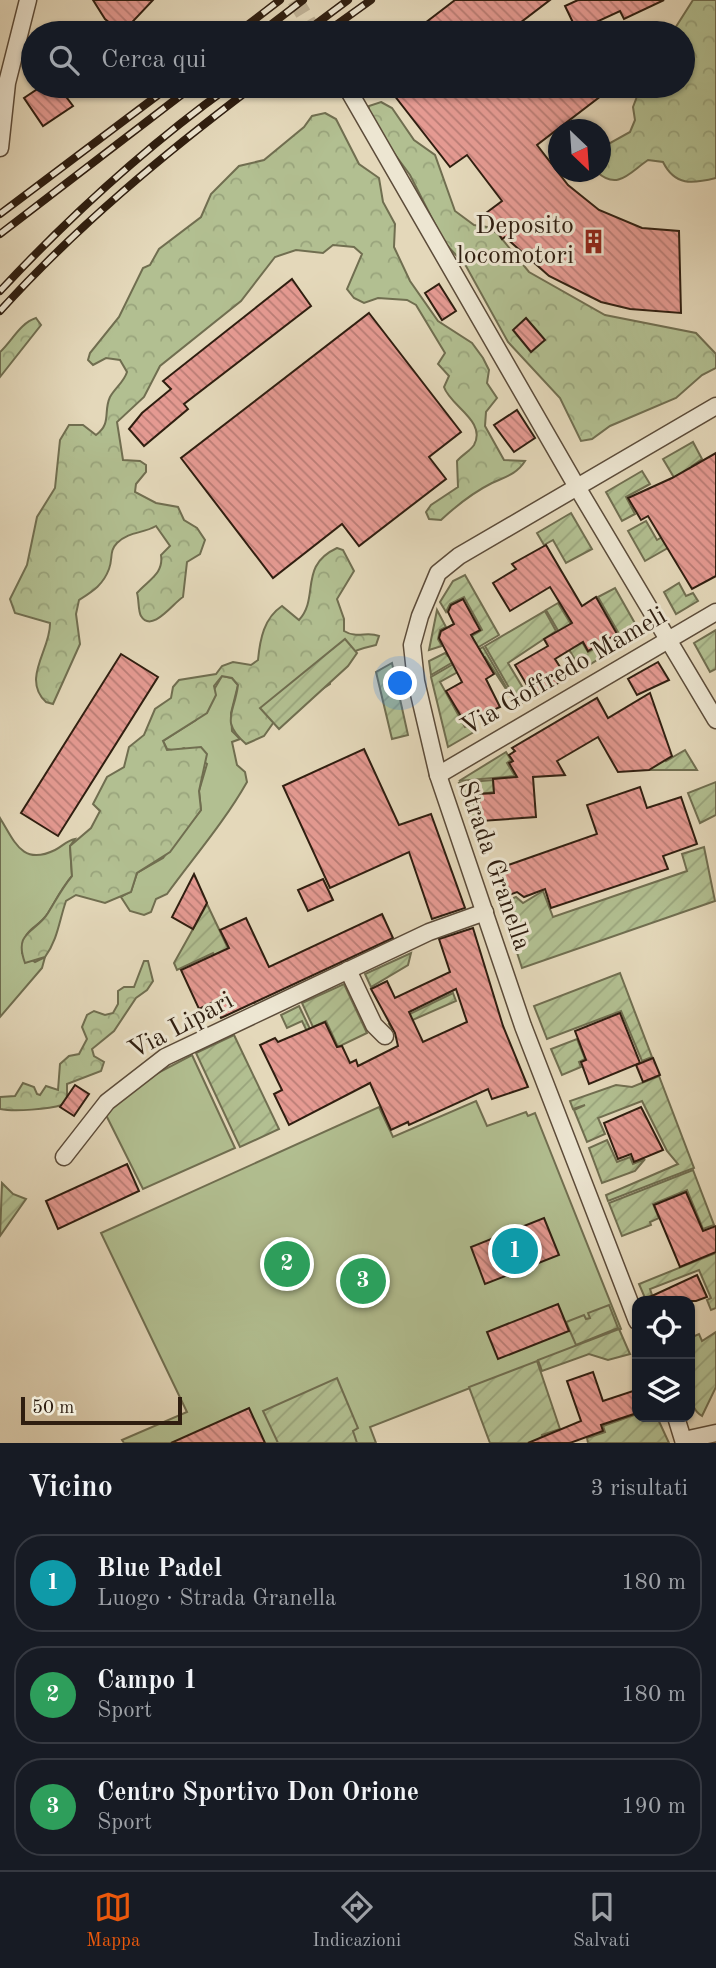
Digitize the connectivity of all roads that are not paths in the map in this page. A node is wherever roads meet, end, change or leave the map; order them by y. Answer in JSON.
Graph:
{"nodes":[{"id":1,"x":29,"y":0,"type":"edge"},
{"id":2,"x":23,"y":21,"type":"edge"},
{"id":3,"x":21,"y":30,"type":"edge"},
{"id":4,"x":353,"y":98,"type":"edge"},
{"id":5,"x":0,"y":148,"type":"edge"},
{"id":6,"x":716,"y":406,"type":"edge"},
{"id":7,"x":577,"y":487,"type":"junction"},
{"id":8,"x":716,"y":612,"type":"edge"},
{"id":9,"x":668,"y":640,"type":"junction"},
{"id":10,"x":716,"y":720,"type":"edge"},
{"id":11,"x":438,"y":775,"type":"junction"},
{"id":12,"x":485,"y":912,"type":"junction"},
{"id":13,"x":348,"y":970,"type":"junction"},
{"id":14,"x":385,"y":1036,"type":"dead end"},
{"id":15,"x":64,"y":1157,"type":"dead end"},
{"id":16,"x":632,"y":1308,"type":"edge"},
{"id":17,"x":678,"y":1422,"type":"edge"},
{"id":18,"x":716,"y":1433,"type":"edge"},
{"id":19,"x":684,"y":1441,"type":"edge"}],
"edges":[{"from":1,"to":2,"type":"street"},
{"from":3,"to":5,"type":"street"},
{"from":4,"to":7,"type":"street"},
{"from":6,"to":7,"type":"street","name":"Strada Granella"},
{"from":7,"to":9,"type":"street"},
{"from":7,"to":11,"type":"street","name":"Strada Granella"},
{"from":8,"to":9,"type":"street","name":"Via Goffredo Mameli"},
{"from":9,"to":10,"type":"street"},
{"from":9,"to":11,"type":"street","name":"Via Goffredo Mameli"},
{"from":11,"to":12,"type":"street","name":"Strada Granella"},
{"from":12,"to":13,"type":"street","name":"Via Lipari"},
{"from":12,"to":16,"type":"street","name":"Strada Granella"},
{"from":13,"to":14,"type":"street"},
{"from":13,"to":15,"type":"street","name":"Via Lipari"},
{"from":17,"to":19,"type":"street"},
{"from":18,"to":19,"type":"street"}]}
